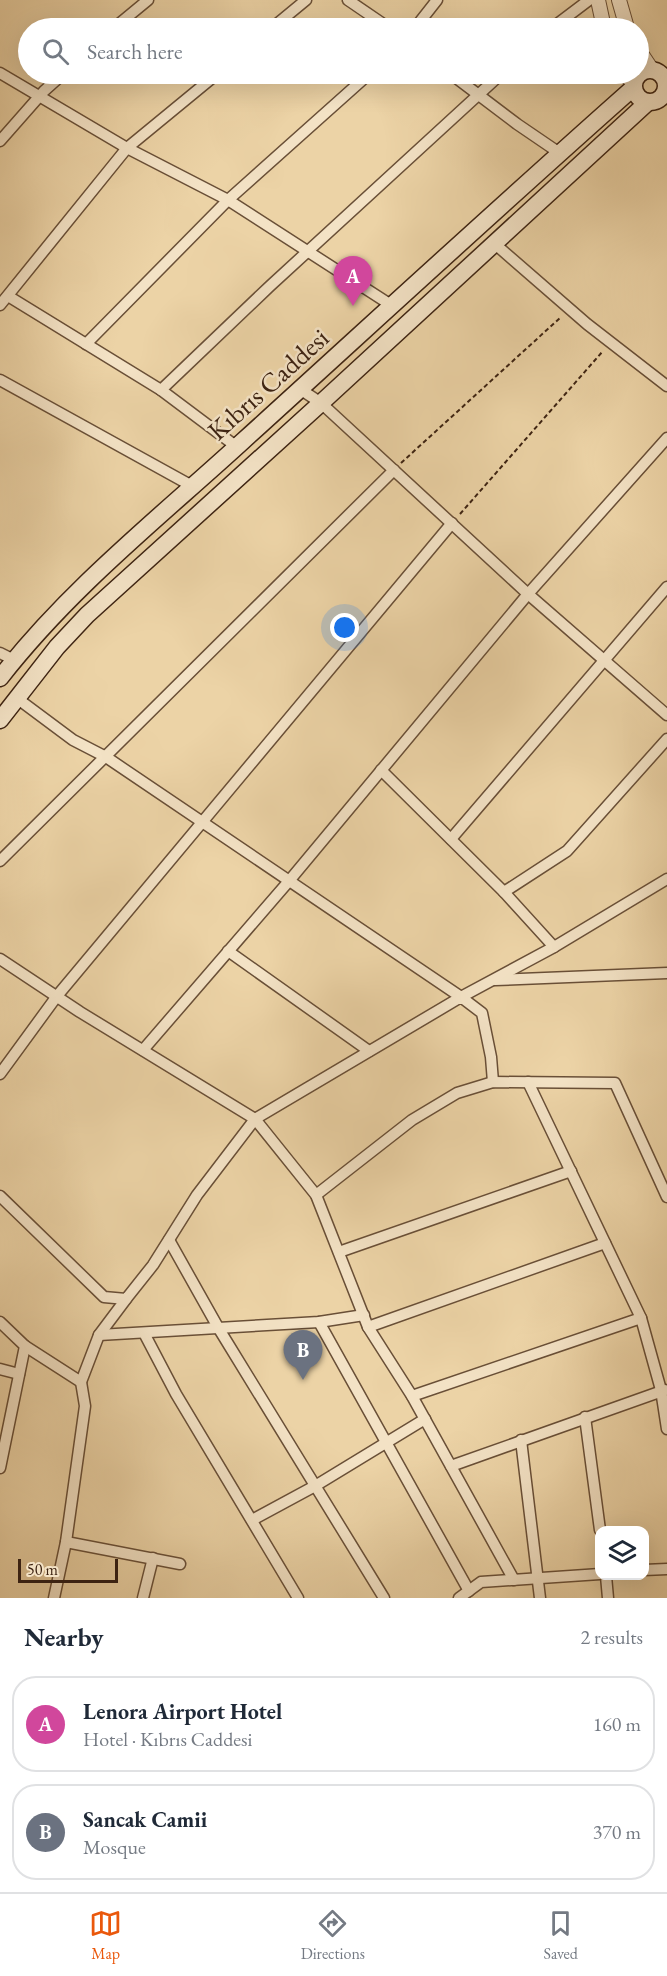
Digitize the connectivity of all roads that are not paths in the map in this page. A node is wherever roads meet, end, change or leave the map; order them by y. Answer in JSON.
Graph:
{"nodes":[{"id":1,"x":148,"y":0,"type":"edge"},
{"id":2,"x":306,"y":0,"type":"edge"},
{"id":3,"x":348,"y":0,"type":"edge"},
{"id":4,"x":437,"y":0,"type":"edge"},
{"id":5,"x":589,"y":0,"type":"edge"},
{"id":6,"x":598,"y":0,"type":"edge"},
{"id":7,"x":620,"y":0,"type":"edge"},
{"id":8,"x":126,"y":18,"type":"edge"},
{"id":9,"x":284,"y":18,"type":"edge"},
{"id":10,"x":374,"y":18,"type":"edge"},
{"id":11,"x":423,"y":18,"type":"edge"},
{"id":12,"x":565,"y":18,"type":"edge"},
{"id":13,"x":602,"y":18,"type":"edge"},
{"id":14,"x":624,"y":18,"type":"edge"},
{"id":15,"x":659,"y":68,"type":"edge"},
{"id":16,"x":0,"y":73,"type":"edge"},
{"id":17,"x":53,"y":84,"type":"edge"},
{"id":18,"x":205,"y":84,"type":"edge"},
{"id":19,"x":358,"y":84,"type":"edge"},
{"id":20,"x":465,"y":84,"type":"edge"},
{"id":21,"x":490,"y":84,"type":"edge"},
{"id":22,"x":627,"y":84,"type":"edge"},
{"id":23,"x":632,"y":84,"type":"edge"},
{"id":24,"x":666,"y":90,"type":"edge"},
{"id":25,"x":479,"y":94,"type":"junction"},
{"id":26,"x":39,"y":97,"type":"junction"},
{"id":27,"x":648,"y":102,"type":"junction"},
{"id":28,"x":0,"y":141,"type":"edge"},
{"id":29,"x":127,"y":148,"type":"junction"},
{"id":30,"x":561,"y":154,"type":"junction"},
{"id":31,"x":228,"y":201,"type":"junction"},
{"id":32,"x":495,"y":244,"type":"junction"},
{"id":33,"x":307,"y":252,"type":"junction"},
{"id":34,"x":8,"y":296,"type":"junction"},
{"id":35,"x":0,"y":305,"type":"edge"},
{"id":36,"x":391,"y":305,"type":"junction"},
{"id":37,"x":86,"y":344,"type":"junction"},
{"id":38,"x":0,"y":380,"type":"edge"},
{"id":39,"x":667,"y":386,"type":"edge"},
{"id":40,"x":300,"y":389,"type":"junction"},
{"id":41,"x":161,"y":390,"type":"junction"},
{"id":42,"x":321,"y":403,"type":"junction"},
{"id":43,"x":667,"y":438,"type":"edge"},
{"id":44,"x":237,"y":447,"type":"junction"},
{"id":45,"x":394,"y":470,"type":"junction"},
{"id":46,"x":192,"y":486,"type":"junction"},
{"id":47,"x":452,"y":523,"type":"junction"},
{"id":48,"x":667,"y":587,"type":"edge"},
{"id":49,"x":528,"y":594,"type":"junction"},
{"id":50,"x":7,"y":656,"type":"edge"},
{"id":51,"x":605,"y":660,"type":"junction"},
{"id":52,"x":0,"y":678,"type":"edge"},
{"id":53,"x":18,"y":699,"type":"junction"},
{"id":54,"x":667,"y":715,"type":"edge"},
{"id":55,"x":0,"y":720,"type":"edge"},
{"id":56,"x":667,"y":739,"type":"edge"},
{"id":57,"x":106,"y":757,"type":"junction"},
{"id":58,"x":381,"y":770,"type":"junction"},
{"id":59,"x":201,"y":821,"type":"junction"},
{"id":60,"x":451,"y":839,"type":"junction"},
{"id":61,"x":0,"y":861,"type":"edge"},
{"id":62,"x":667,"y":879,"type":"edge"},
{"id":63,"x":289,"y":880,"type":"junction"},
{"id":64,"x":504,"y":892,"type":"junction"},
{"id":65,"x":554,"y":947,"type":"junction"},
{"id":66,"x":228,"y":951,"type":"junction"},
{"id":67,"x":0,"y":959,"type":"edge"},
{"id":68,"x":667,"y":973,"type":"edge"},
{"id":69,"x":492,"y":980,"type":"junction"},
{"id":70,"x":57,"y":996,"type":"junction"},
{"id":71,"x":461,"y":997,"type":"junction"},
{"id":72,"x":142,"y":1050,"type":"junction"},
{"id":73,"x":369,"y":1051,"type":"junction"},
{"id":74,"x":0,"y":1074,"type":"edge"},
{"id":75,"x":493,"y":1082,"type":"junction"},
{"id":76,"x":528,"y":1082,"type":"junction"},
{"id":77,"x":255,"y":1119,"type":"junction"},
{"id":78,"x":571,"y":1172,"type":"junction"},
{"id":79,"x":316,"y":1195,"type":"junction"},
{"id":80,"x":0,"y":1196,"type":"edge"},
{"id":81,"x":667,"y":1197,"type":"edge"},
{"id":82,"x":169,"y":1240,"type":"junction"},
{"id":83,"x":605,"y":1243,"type":"junction"},
{"id":84,"x":339,"y":1252,"type":"junction"},
{"id":85,"x":126,"y":1299,"type":"junction"},
{"id":86,"x":364,"y":1315,"type":"junction"},
{"id":87,"x":641,"y":1318,"type":"junction"},
{"id":88,"x":0,"y":1322,"type":"edge"},
{"id":89,"x":319,"y":1322,"type":"junction"},
{"id":90,"x":368,"y":1327,"type":"junction"},
{"id":91,"x":219,"y":1329,"type":"junction"},
{"id":92,"x":144,"y":1333,"type":"junction"},
{"id":93,"x":99,"y":1335,"type":"junction"},
{"id":94,"x":24,"y":1346,"type":"junction"},
{"id":95,"x":0,"y":1369,"type":"edge"},
{"id":96,"x":19,"y":1374,"type":"junction"},
{"id":97,"x":81,"y":1382,"type":"junction"},
{"id":98,"x":664,"y":1390,"type":"edge"},
{"id":99,"x":412,"y":1396,"type":"junction"},
{"id":100,"x":585,"y":1417,"type":"junction"},
{"id":101,"x":425,"y":1419,"type":"junction"},
{"id":102,"x":667,"y":1429,"type":"edge"},
{"id":103,"x":521,"y":1440,"type":"junction"},
{"id":104,"x":386,"y":1443,"type":"junction"},
{"id":105,"x":451,"y":1466,"type":"junction"},
{"id":106,"x":0,"y":1468,"type":"edge"},
{"id":107,"x":315,"y":1486,"type":"junction"},
{"id":108,"x":252,"y":1520,"type":"junction"},
{"id":109,"x":599,"y":1526,"type":"edge"},
{"id":110,"x":66,"y":1542,"type":"junction"},
{"id":111,"x":153,"y":1558,"type":"junction"},
{"id":112,"x":180,"y":1563,"type":"dead end"},
{"id":113,"x":667,"y":1569,"type":"edge"},
{"id":114,"x":649,"y":1570,"type":"edge"},
{"id":115,"x":595,"y":1574,"type":"edge"},
{"id":116,"x":538,"y":1578,"type":"junction"},
{"id":117,"x":514,"y":1580,"type":"junction"},
{"id":118,"x":606,"y":1580,"type":"edge"},
{"id":119,"x":464,"y":1595,"type":"edge"},
{"id":120,"x":54,"y":1598,"type":"edge"},
{"id":121,"x":143,"y":1598,"type":"edge"},
{"id":122,"x":298,"y":1598,"type":"edge"},
{"id":123,"x":384,"y":1598,"type":"edge"},
{"id":124,"x":540,"y":1598,"type":"edge"},
{"id":125,"x":608,"y":1598,"type":"edge"}],
"edges":[{"from":1,"to":8,"type":"street"},
{"from":2,"to":9,"type":"street"},
{"from":3,"to":10,"type":"street"},
{"from":4,"to":11,"type":"street"},
{"from":5,"to":12,"type":"street"},
{"from":6,"to":13,"type":"street"},
{"from":7,"to":14,"type":"street"},
{"from":15,"to":24,"type":"main road"},
{"from":16,"to":26,"type":"street"},
{"from":17,"to":26,"type":"street"},
{"from":18,"to":29,"type":"street"},
{"from":19,"to":31,"type":"street"},
{"from":20,"to":25,"type":"street"},
{"from":21,"to":25,"type":"street"},
{"from":22,"to":30,"type":"main road","name":"Kıbrıs Caddesi"},
{"from":23,"to":27,"type":"main road"},
{"from":24,"to":27,"type":"main road"},
{"from":25,"to":30,"type":"street"},
{"from":25,"to":33,"type":"street"},
{"from":26,"to":28,"type":"street"},
{"from":26,"to":29,"type":"street"},
{"from":27,"to":32,"type":"main road"},
{"from":29,"to":31,"type":"street"},
{"from":29,"to":34,"type":"street"},
{"from":30,"to":36,"type":"main road","name":"Kıbrıs Caddesi"},
{"from":31,"to":33,"type":"street"},
{"from":31,"to":37,"type":"street"},
{"from":32,"to":39,"type":"street"},
{"from":32,"to":42,"type":"main road"},
{"from":33,"to":36,"type":"street"},
{"from":33,"to":41,"type":"street"},
{"from":34,"to":35,"type":"street"},
{"from":34,"to":37,"type":"street"},
{"from":36,"to":40,"type":"main road","name":"Kıbrıs Caddesi"},
{"from":37,"to":41,"type":"street"},
{"from":38,"to":46,"type":"street"},
{"from":40,"to":42,"type":"street"},
{"from":40,"to":44,"type":"main road","name":"Kıbrıs Caddesi"},
{"from":41,"to":44,"type":"street"},
{"from":42,"to":45,"type":"street"},
{"from":42,"to":53,"type":"main road"},
{"from":43,"to":49,"type":"street"},
{"from":44,"to":46,"type":"main road","name":"Kıbrıs Caddesi"},
{"from":45,"to":47,"type":"street"},
{"from":45,"to":57,"type":"street"},
{"from":46,"to":50,"type":"main road","name":"Kıbrıs Caddesi"},
{"from":47,"to":49,"type":"street"},
{"from":47,"to":59,"type":"street"},
{"from":48,"to":51,"type":"street"},
{"from":49,"to":51,"type":"street"},
{"from":49,"to":58,"type":"street"},
{"from":50,"to":52,"type":"main road","name":"Kıbrıs Caddesi"},
{"from":51,"to":54,"type":"street"},
{"from":51,"to":60,"type":"street"},
{"from":53,"to":55,"type":"main road"},
{"from":53,"to":57,"type":"street"},
{"from":56,"to":64,"type":"street"},
{"from":57,"to":59,"type":"street"},
{"from":57,"to":61,"type":"street"},
{"from":58,"to":60,"type":"street"},
{"from":58,"to":63,"type":"street"},
{"from":59,"to":63,"type":"street"},
{"from":59,"to":70,"type":"street"},
{"from":60,"to":64,"type":"street"},
{"from":62,"to":65,"type":"street"},
{"from":63,"to":66,"type":"street"},
{"from":63,"to":71,"type":"street"},
{"from":64,"to":65,"type":"street"},
{"from":65,"to":69,"type":"street"},
{"from":66,"to":72,"type":"street"},
{"from":66,"to":73,"type":"street"},
{"from":67,"to":70,"type":"street"},
{"from":68,"to":69,"type":"street"},
{"from":69,"to":71,"type":"street"},
{"from":70,"to":72,"type":"street"},
{"from":70,"to":74,"type":"street"},
{"from":71,"to":73,"type":"street"},
{"from":71,"to":75,"type":"street"},
{"from":72,"to":77,"type":"street"},
{"from":73,"to":77,"type":"street"},
{"from":75,"to":76,"type":"street"},
{"from":75,"to":79,"type":"street"},
{"from":76,"to":78,"type":"street"},
{"from":76,"to":81,"type":"street"},
{"from":77,"to":79,"type":"street"},
{"from":77,"to":82,"type":"street"},
{"from":78,"to":83,"type":"street"},
{"from":78,"to":84,"type":"street"},
{"from":79,"to":84,"type":"street"},
{"from":80,"to":85,"type":"street"},
{"from":82,"to":85,"type":"street"},
{"from":82,"to":91,"type":"street"},
{"from":83,"to":87,"type":"street"},
{"from":83,"to":90,"type":"street"},
{"from":84,"to":86,"type":"street"},
{"from":85,"to":93,"type":"street"},
{"from":86,"to":89,"type":"street"},
{"from":86,"to":90,"type":"street"},
{"from":87,"to":98,"type":"street"},
{"from":87,"to":99,"type":"street"},
{"from":88,"to":94,"type":"street"},
{"from":89,"to":91,"type":"street"},
{"from":89,"to":104,"type":"street"},
{"from":90,"to":99,"type":"street"},
{"from":91,"to":92,"type":"street"},
{"from":91,"to":107,"type":"street"},
{"from":92,"to":93,"type":"street"},
{"from":92,"to":108,"type":"street"},
{"from":93,"to":97,"type":"street"},
{"from":94,"to":96,"type":"street"},
{"from":94,"to":97,"type":"street"},
{"from":95,"to":96,"type":"street"},
{"from":96,"to":106,"type":"street"},
{"from":97,"to":110,"type":"street"},
{"from":98,"to":100,"type":"street"},
{"from":98,"to":102,"type":"street"},
{"from":99,"to":101,"type":"street"},
{"from":100,"to":103,"type":"street"},
{"from":100,"to":109,"type":"street"},
{"from":101,"to":104,"type":"street"},
{"from":101,"to":105,"type":"street"},
{"from":103,"to":105,"type":"street"},
{"from":103,"to":116,"type":"street"},
{"from":104,"to":107,"type":"street"},
{"from":104,"to":119,"type":"street"},
{"from":105,"to":117,"type":"street"},
{"from":107,"to":108,"type":"street"},
{"from":107,"to":123,"type":"street"},
{"from":108,"to":122,"type":"street"},
{"from":110,"to":111,"type":"street"},
{"from":110,"to":120,"type":"street"},
{"from":111,"to":112,"type":"street"},
{"from":111,"to":121,"type":"street"},
{"from":113,"to":114,"type":"street"},
{"from":115,"to":116,"type":"street"},
{"from":116,"to":117,"type":"street"},
{"from":116,"to":124,"type":"street"},
{"from":117,"to":119,"type":"street"},
{"from":118,"to":125,"type":"street"}]}
